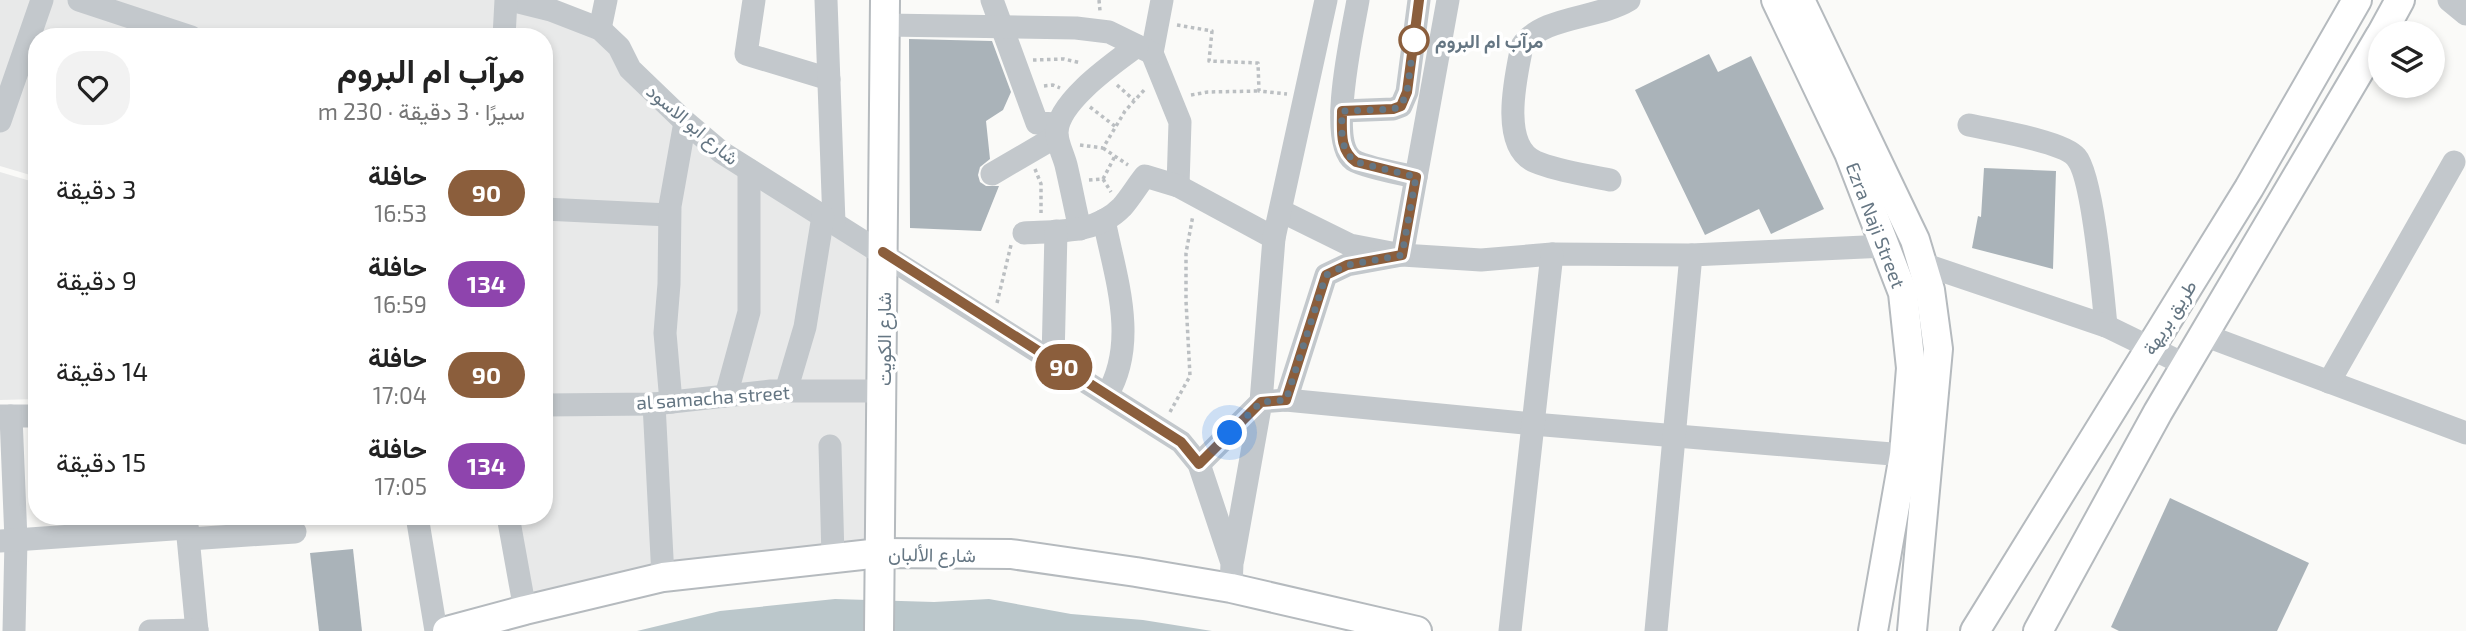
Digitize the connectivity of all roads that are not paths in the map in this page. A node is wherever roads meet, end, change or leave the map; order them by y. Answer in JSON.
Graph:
{"nodes":[{"id":1,"x":42,"y":0,"type":"edge"},
{"id":2,"x":79,"y":0,"type":"edge"},
{"id":3,"x":508,"y":0,"type":"edge"},
{"id":4,"x":606,"y":0,"type":"edge"},
{"id":5,"x":754,"y":0,"type":"edge"},
{"id":6,"x":826,"y":0,"type":"edge"},
{"id":7,"x":992,"y":0,"type":"edge"},
{"id":8,"x":1326,"y":0,"type":"edge"},
{"id":9,"x":1358,"y":0,"type":"edge"},
{"id":10,"x":1419,"y":0,"type":"edge"},
{"id":11,"x":1448,"y":0,"type":"edge"},
{"id":12,"x":1629,"y":0,"type":"edge"},
{"id":13,"x":1776,"y":0,"type":"edge"},
{"id":14,"x":1800,"y":0,"type":"edge"},
{"id":15,"x":2357,"y":0,"type":"edge"},
{"id":16,"x":2400,"y":0,"type":"edge"},
{"id":17,"x":2449,"y":0,"type":"edge"},
{"id":18,"x":1160,"y":10,"type":"edge"},
{"id":19,"x":885,"y":12,"type":"edge"},
{"id":20,"x":2466,"y":14,"type":"edge"},
{"id":21,"x":2389,"y":21,"type":"edge"},
{"id":22,"x":1003,"y":27,"type":"junction"},
{"id":23,"x":164,"y":28,"type":"edge"},
{"id":24,"x":505,"y":28,"type":"edge"},
{"id":25,"x":600,"y":29,"type":"junction"},
{"id":26,"x":1144,"y":50,"type":"junction"},
{"id":27,"x":2368,"y":57,"type":"edge"},
{"id":28,"x":10,"y":60,"type":"edge"},
{"id":29,"x":829,"y":79,"type":"junction"},
{"id":30,"x":1342,"y":111,"type":"junction"},
{"id":31,"x":0,"y":121,"type":"edge"},
{"id":32,"x":685,"y":122,"type":"junction"},
{"id":33,"x":1969,"y":125,"type":"dead end"},
{"id":34,"x":1047,"y":137,"type":"junction"},
{"id":35,"x":2454,"y":162,"type":"dead end"},
{"id":36,"x":749,"y":170,"type":"junction"},
{"id":37,"x":992,"y":174,"type":"dead end"},
{"id":38,"x":1416,"y":177,"type":"junction"},
{"id":39,"x":1610,"y":180,"type":"dead end"},
{"id":40,"x":1187,"y":191,"type":"junction"},
{"id":41,"x":553,"y":209,"type":"edge"},
{"id":42,"x":1281,"y":211,"type":"junction"},
{"id":43,"x":670,"y":215,"type":"junction"},
{"id":44,"x":828,"y":219,"type":"junction"},
{"id":45,"x":1104,"y":220,"type":"junction"},
{"id":46,"x":1080,"y":229,"type":"junction"},
{"id":47,"x":1274,"y":238,"type":"junction"},
{"id":48,"x":1886,"y":246,"type":"junction"},
{"id":49,"x":883,"y":252,"type":"junction"},
{"id":50,"x":1552,"y":254,"type":"junction"},
{"id":51,"x":1402,"y":255,"type":"junction"},
{"id":52,"x":1691,"y":255,"type":"junction"},
{"id":53,"x":1923,"y":264,"type":"junction"},
{"id":54,"x":2106,"y":326,"type":"junction"},
{"id":55,"x":2204,"y":335,"type":"junction"},
{"id":56,"x":2151,"y":346,"type":"junction"},
{"id":57,"x":1053,"y":360,"type":"junction"},
{"id":58,"x":2186,"y":365,"type":"junction"},
{"id":59,"x":2329,"y":382,"type":"junction"},
{"id":60,"x":786,"y":391,"type":"junction"},
{"id":61,"x":882,"y":391,"type":"junction"},
{"id":62,"x":1107,"y":395,"type":"junction"},
{"id":63,"x":726,"y":396,"type":"junction"},
{"id":64,"x":1286,"y":400,"type":"junction"},
{"id":65,"x":1261,"y":402,"type":"junction"},
{"id":66,"x":663,"y":403,"type":"junction"},
{"id":67,"x":553,"y":405,"type":"edge"},
{"id":68,"x":5,"y":416,"type":"edge"},
{"id":69,"x":28,"y":416,"type":"edge"},
{"id":70,"x":1533,"y":424,"type":"junction"},
{"id":71,"x":2466,"y":433,"type":"edge"},
{"id":72,"x":1674,"y":436,"type":"junction"},
{"id":73,"x":830,"y":446,"type":"dead end"},
{"id":74,"x":1904,"y":455,"type":"junction"},
{"id":75,"x":1199,"y":464,"type":"junction"},
{"id":76,"x":418,"y":525,"type":"edge"},
{"id":77,"x":510,"y":525,"type":"edge"},
{"id":78,"x":187,"y":528,"type":"edge"},
{"id":79,"x":295,"y":532,"type":"dead end"},
{"id":80,"x":8,"y":541,"type":"edge"},
{"id":81,"x":833,"y":557,"type":"junction"},
{"id":82,"x":880,"y":562,"type":"junction"},
{"id":83,"x":1231,"y":575,"type":"junction"},
{"id":84,"x":663,"y":577,"type":"junction"},
{"id":85,"x":525,"y":610,"type":"junction"},
{"id":86,"x":483,"y":626,"type":"edge"},
{"id":87,"x":14,"y":631,"type":"edge"},
{"id":88,"x":150,"y":631,"type":"edge"},
{"id":89,"x":197,"y":631,"type":"edge"},
{"id":90,"x":436,"y":631,"type":"edge"},
{"id":91,"x":447,"y":631,"type":"edge"},
{"id":92,"x":879,"y":631,"type":"edge"},
{"id":93,"x":1417,"y":631,"type":"edge"},
{"id":94,"x":1510,"y":631,"type":"edge"},
{"id":95,"x":1656,"y":631,"type":"edge"},
{"id":96,"x":1873,"y":631,"type":"edge"},
{"id":97,"x":1912,"y":631,"type":"edge"},
{"id":98,"x":1975,"y":631,"type":"edge"},
{"id":99,"x":2038,"y":631,"type":"edge"}],
"edges":[{"from":1,"to":28,"type":"street"},
{"from":2,"to":23,"type":"street"},
{"from":3,"to":24,"type":"street"},
{"from":3,"to":25,"type":"street","name":"شارع ابو الاسود"},
{"from":4,"to":25,"type":"street"},
{"from":5,"to":29,"type":"street"},
{"from":6,"to":29,"type":"street"},
{"from":7,"to":22,"type":"street"},
{"from":8,"to":42,"type":"street"},
{"from":9,"to":30,"type":"street"},
{"from":10,"to":30,"type":"street"},
{"from":11,"to":38,"type":"street"},
{"from":12,"to":39,"type":"street"},
{"from":13,"to":48,"type":"main road","name":"Ezra Naji Street"},
{"from":14,"to":53,"type":"main road","name":"Ezra Naji Street"},
{"from":15,"to":56,"type":"main road","name":"طريق بريهة"},
{"from":16,"to":21,"type":"main road","name":"طريق بريهة"},
{"from":17,"to":20,"type":"street"},
{"from":18,"to":26,"type":"street"},
{"from":19,"to":22,"type":"street"},
{"from":19,"to":49,"type":"main road","name":"شارع الكويت"},
{"from":22,"to":26,"type":"street"},
{"from":22,"to":34,"type":"street"},
{"from":25,"to":32,"type":"street","name":"شارع ابو الاسود"},
{"from":26,"to":34,"type":"street"},
{"from":26,"to":40,"type":"street"},
{"from":27,"to":55,"type":"main road","name":"طريق بريهة"},
{"from":28,"to":31,"type":"street"},
{"from":29,"to":44,"type":"street"},
{"from":30,"to":38,"type":"street"},
{"from":32,"to":36,"type":"street","name":"شارع ابو الاسود"},
{"from":32,"to":43,"type":"street"},
{"from":33,"to":54,"type":"street"},
{"from":34,"to":37,"type":"street"},
{"from":34,"to":46,"type":"street"},
{"from":35,"to":59,"type":"street"},
{"from":36,"to":44,"type":"street","name":"شارع ابو الاسود"},
{"from":36,"to":63,"type":"street"},
{"from":38,"to":51,"type":"street"},
{"from":40,"to":45,"type":"street"},
{"from":40,"to":47,"type":"street"},
{"from":41,"to":43,"type":"street"},
{"from":42,"to":47,"type":"street"},
{"from":42,"to":51,"type":"street"},
{"from":43,"to":66,"type":"street"},
{"from":44,"to":49,"type":"street","name":"شارع ابو الاسود"},
{"from":44,"to":60,"type":"street"},
{"from":45,"to":46,"type":"street"},
{"from":45,"to":62,"type":"street"},
{"from":46,"to":57,"type":"street"},
{"from":47,"to":65,"type":"street"},
{"from":48,"to":52,"type":"street"},
{"from":48,"to":74,"type":"main road","name":"Ezra Naji Street"},
{"from":49,"to":57,"type":"street","name":"شارع ابو الاسود"},
{"from":49,"to":61,"type":"main road","name":"شارع الكويت"},
{"from":50,"to":51,"type":"street"},
{"from":50,"to":52,"type":"street"},
{"from":50,"to":70,"type":"street"},
{"from":51,"to":64,"type":"street"},
{"from":52,"to":72,"type":"street"},
{"from":53,"to":54,"type":"street"},
{"from":53,"to":97,"type":"main road","name":"Ezra Naji Street"},
{"from":54,"to":56,"type":"street"},
{"from":55,"to":58,"type":"main road","name":"طريق بريهة"},
{"from":55,"to":59,"type":"street"},
{"from":56,"to":58,"type":"street"},
{"from":56,"to":98,"type":"main road","name":"طريق بريهة"},
{"from":57,"to":62,"type":"street","name":"شارع ابو الاسود"},
{"from":58,"to":99,"type":"main road","name":"طريق بريهة"},
{"from":59,"to":71,"type":"street"},
{"from":60,"to":61,"type":"street","name":"al samacha street"},
{"from":60,"to":63,"type":"street","name":"al samacha street"},
{"from":61,"to":82,"type":"main road","name":"شارع الكويت"},
{"from":62,"to":75,"type":"street","name":"شارع ابو الاسود"},
{"from":63,"to":66,"type":"street","name":"al samacha street"},
{"from":64,"to":65,"type":"street"},
{"from":64,"to":70,"type":"street"},
{"from":65,"to":75,"type":"street"},
{"from":65,"to":83,"type":"street"},
{"from":66,"to":67,"type":"street","name":"al samacha street"},
{"from":66,"to":84,"type":"street"},
{"from":68,"to":69,"type":"street"},
{"from":68,"to":80,"type":"street"},
{"from":70,"to":72,"type":"street"},
{"from":70,"to":94,"type":"street"},
{"from":72,"to":74,"type":"street"},
{"from":72,"to":95,"type":"street"},
{"from":73,"to":81,"type":"street"},
{"from":74,"to":96,"type":"main road","name":"Ezra Naji Street"},
{"from":75,"to":83,"type":"street"},
{"from":76,"to":90,"type":"street"},
{"from":77,"to":85,"type":"street"},
{"from":78,"to":79,"type":"street"},
{"from":78,"to":80,"type":"street"},
{"from":78,"to":89,"type":"street"},
{"from":80,"to":87,"type":"street"},
{"from":81,"to":82,"type":"main road","name":"شارع الألبان"},
{"from":81,"to":84,"type":"main road","name":"شارع الألبان"},
{"from":82,"to":83,"type":"main road","name":"شارع الألبان"},
{"from":82,"to":92,"type":"main road","name":"شارع الكويت"},
{"from":83,"to":93,"type":"main road","name":"شارع الألبان"},
{"from":84,"to":85,"type":"main road","name":"شارع الألبان"},
{"from":85,"to":86,"type":"main road","name":"شارع الألبان"},
{"from":86,"to":91,"type":"main road","name":"شارع الألبان"},
{"from":88,"to":89,"type":"street"}]}
